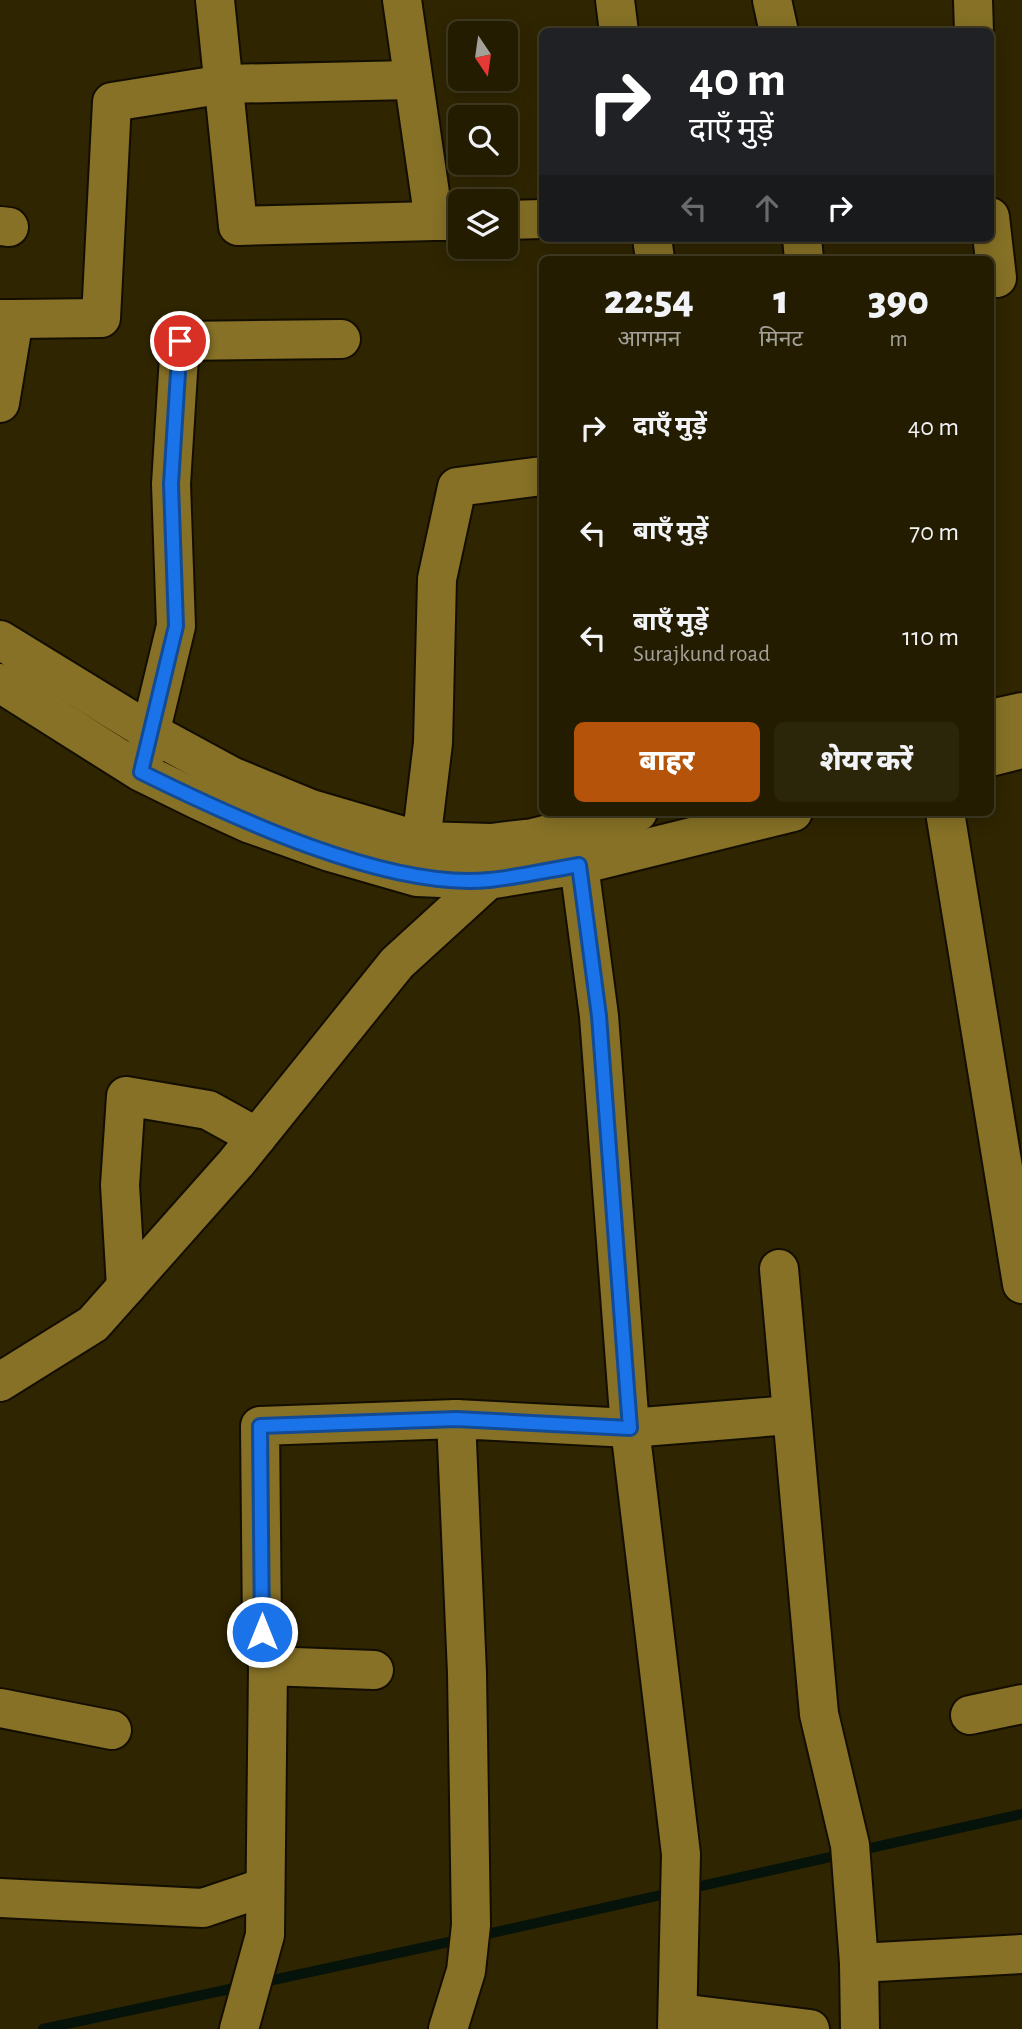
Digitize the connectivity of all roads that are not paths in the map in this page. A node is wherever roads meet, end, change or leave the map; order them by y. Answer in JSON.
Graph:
{"nodes":[{"id":1,"x":215,"y":0,"type":"edge"},
{"id":2,"x":402,"y":0,"type":"edge"},
{"id":3,"x":615,"y":0,"type":"edge"},
{"id":4,"x":772,"y":0,"type":"edge"},
{"id":5,"x":973,"y":0,"type":"edge"},
{"id":6,"x":618,"y":28,"type":"edge"},
{"id":7,"x":778,"y":28,"type":"edge"},
{"id":8,"x":974,"y":28,"type":"edge"},
{"id":9,"x":412,"y":80,"type":"junction"},
{"id":10,"x":225,"y":84,"type":"junction"},
{"id":11,"x":539,"y":219,"type":"edge"},
{"id":12,"x":518,"y":220,"type":"edge"},
{"id":13,"x":447,"y":221,"type":"edge"},
{"id":14,"x":994,"y":235,"type":"edge"},
{"id":15,"x":1003,"y":277,"type":"edge"},
{"id":16,"x":7,"y":319,"type":"edge"},
{"id":17,"x":341,"y":339,"type":"dead end"},
{"id":18,"x":0,"y":402,"type":"edge"},
{"id":19,"x":539,"y":476,"type":"edge"},
{"id":20,"x":0,"y":640,"type":"edge"},
{"id":21,"x":0,"y":683,"type":"edge"},
{"id":22,"x":1022,"y":712,"type":"edge"},
{"id":23,"x":150,"y":732,"type":"junction"},
{"id":24,"x":998,"y":740,"type":"edge"},
{"id":25,"x":141,"y":772,"type":"junction"},
{"id":26,"x":631,"y":816,"type":"edge"},
{"id":27,"x":768,"y":816,"type":"edge"},
{"id":28,"x":946,"y":816,"type":"edge"},
{"id":29,"x":491,"y":843,"type":"junction"},
{"id":30,"x":575,"y":847,"type":"junction"},
{"id":31,"x":419,"y":859,"type":"junction"},
{"id":32,"x":488,"y":880,"type":"junction"},
{"id":33,"x":257,"y":1137,"type":"junction"},
{"id":34,"x":779,"y":1269,"type":"dead end"},
{"id":35,"x":1022,"y":1284,"type":"edge"},
{"id":36,"x":126,"y":1287,"type":"junction"},
{"id":37,"x":0,"y":1382,"type":"edge"},
{"id":38,"x":790,"y":1415,"type":"junction"},
{"id":39,"x":456,"y":1419,"type":"junction"},
{"id":40,"x":630,"y":1428,"type":"junction"},
{"id":41,"x":268,"y":1666,"type":"junction"},
{"id":42,"x":374,"y":1670,"type":"dead end"},
{"id":43,"x":1022,"y":1704,"type":"edge"},
{"id":44,"x":0,"y":1708,"type":"edge"},
{"id":45,"x":970,"y":1715,"type":"dead end"},
{"id":46,"x":112,"y":1730,"type":"dead end"},
{"id":47,"x":265,"y":1886,"type":"junction"},
{"id":48,"x":0,"y":1898,"type":"edge"},
{"id":49,"x":1022,"y":1954,"type":"edge"},
{"id":50,"x":859,"y":1963,"type":"junction"},
{"id":51,"x":247,"y":2002,"type":"edge"},
{"id":52,"x":678,"y":2021,"type":"edge"},
{"id":53,"x":448,"y":2029,"type":"edge"},
{"id":54,"x":810,"y":2029,"type":"edge"},
{"id":55,"x":860,"y":2029,"type":"edge"}],
"edges":[{"from":1,"to":10,"type":"street"},
{"from":2,"to":9,"type":"street"},
{"from":3,"to":6,"type":"street"},
{"from":4,"to":7,"type":"street"},
{"from":5,"to":8,"type":"street"},
{"from":9,"to":10,"type":"street"},
{"from":9,"to":13,"type":"street"},
{"from":10,"to":13,"type":"street"},
{"from":10,"to":16,"type":"street"},
{"from":11,"to":12,"type":"street"},
{"from":14,"to":15,"type":"street"},
{"from":16,"to":18,"type":"street"},
{"from":17,"to":23,"type":"street"},
{"from":19,"to":31,"type":"street"},
{"from":20,"to":23,"type":"street"},
{"from":21,"to":25,"type":"street"},
{"from":22,"to":24,"type":"street"},
{"from":23,"to":25,"type":"street"},
{"from":23,"to":31,"type":"street"},
{"from":25,"to":31,"type":"street"},
{"from":26,"to":30,"type":"street"},
{"from":27,"to":30,"type":"street"},
{"from":28,"to":35,"type":"street"},
{"from":29,"to":30,"type":"street"},
{"from":29,"to":31,"type":"street"},
{"from":29,"to":32,"type":"street"},
{"from":30,"to":32,"type":"street"},
{"from":30,"to":40,"type":"street"},
{"from":31,"to":32,"type":"street"},
{"from":32,"to":33,"type":"street"},
{"from":33,"to":36,"type":"street"},
{"from":33,"to":36,"type":"street"},
{"from":34,"to":38,"type":"street"},
{"from":36,"to":37,"type":"street"},
{"from":38,"to":40,"type":"street"},
{"from":38,"to":50,"type":"street"},
{"from":39,"to":40,"type":"street"},
{"from":39,"to":41,"type":"street"},
{"from":39,"to":53,"type":"street"},
{"from":40,"to":52,"type":"street"},
{"from":41,"to":42,"type":"street"},
{"from":41,"to":47,"type":"street"},
{"from":43,"to":45,"type":"street"},
{"from":44,"to":46,"type":"street"},
{"from":47,"to":48,"type":"street"},
{"from":47,"to":51,"type":"street"},
{"from":49,"to":50,"type":"street"},
{"from":50,"to":55,"type":"street"},
{"from":52,"to":54,"type":"street"}]}
